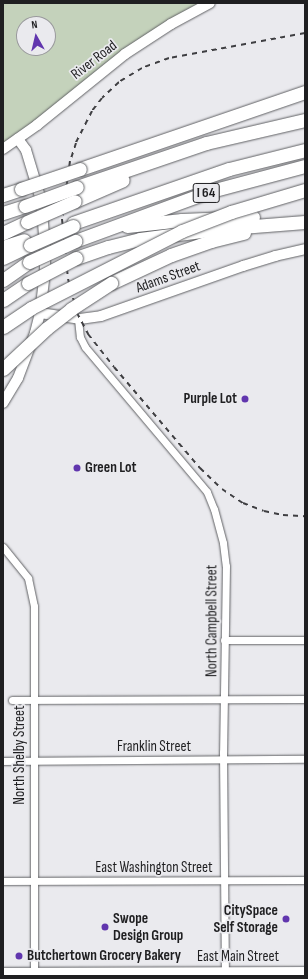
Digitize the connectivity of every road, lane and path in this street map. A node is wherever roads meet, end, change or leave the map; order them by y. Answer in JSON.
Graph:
{"nodes":[{"id":1,"x":210,"y":3,"type":"edge"},
{"id":2,"x":305,"y":85,"type":"edge"},
{"id":3,"x":305,"y":92,"type":"edge"},
{"id":4,"x":305,"y":120,"type":"edge"},
{"id":5,"x":287,"y":124,"type":"junction"},
{"id":6,"x":204,"y":125,"type":"junction"},
{"id":7,"x":18,"y":139,"type":"junction"},
{"id":8,"x":3,"y":149,"type":"edge"},
{"id":9,"x":305,"y":150,"type":"edge"},
{"id":10,"x":305,"y":166,"type":"edge"},
{"id":11,"x":305,"y":190,"type":"edge"},
{"id":12,"x":3,"y":195,"type":"edge"},
{"id":13,"x":3,"y":213,"type":"edge"},
{"id":14,"x":305,"y":214,"type":"edge"},
{"id":15,"x":305,"y":223,"type":"edge"},
{"id":16,"x":109,"y":228,"type":"junction"},
{"id":17,"x":3,"y":233,"type":"edge"},
{"id":18,"x":29,"y":242,"type":"junction"},
{"id":19,"x":3,"y":247,"type":"edge"},
{"id":20,"x":305,"y":249,"type":"edge"},
{"id":21,"x":3,"y":258,"type":"edge"},
{"id":22,"x":3,"y":280,"type":"edge"},
{"id":23,"x":3,"y":300,"type":"edge"},
{"id":24,"x":40,"y":313,"type":"junction"},
{"id":25,"x":78,"y":319,"type":"junction"},
{"id":26,"x":3,"y":327,"type":"edge"},
{"id":27,"x":3,"y":369,"type":"edge"},
{"id":28,"x":3,"y":403,"type":"edge"},
{"id":29,"x":3,"y":546,"type":"edge"},
{"id":30,"x":224,"y":640,"type":"junction"},
{"id":31,"x":305,"y":640,"type":"edge"},
{"id":32,"x":305,"y":699,"type":"edge"},
{"id":33,"x":12,"y":700,"type":"dead end"},
{"id":34,"x":33,"y":700,"type":"junction"},
{"id":35,"x":224,"y":700,"type":"junction"},
{"id":36,"x":223,"y":759,"type":"junction"},
{"id":37,"x":305,"y":759,"type":"edge"},
{"id":38,"x":3,"y":761,"type":"edge"},
{"id":39,"x":33,"y":761,"type":"junction"},
{"id":40,"x":225,"y":880,"type":"junction"},
{"id":41,"x":305,"y":880,"type":"edge"},
{"id":42,"x":3,"y":881,"type":"edge"},
{"id":43,"x":33,"y":881,"type":"junction"},
{"id":44,"x":305,"y":972,"type":"edge"},
{"id":45,"x":3,"y":973,"type":"edge"},
{"id":46,"x":34,"y":974,"type":"edge"},
{"id":47,"x":225,"y":974,"type":"edge"}],
"edges":[{"from":1,"to":7,"type":"street","name":"River Road"},
{"from":2,"to":6,"type":"highway"},
{"from":3,"to":6,"type":"highway"},
{"from":4,"to":5,"type":"highway"},
{"from":5,"to":13,"type":"highway","bridge":true},
{"from":5,"to":17,"type":"highway","bridge":true},
{"from":6,"to":12,"type":"highway","bridge":true},
{"from":7,"to":8,"type":"street","name":"River Road"},
{"from":7,"to":24,"type":"street"},
{"from":9,"to":18,"type":"highway"},
{"from":10,"to":16,"type":"highway","number":"I 64"},
{"from":11,"to":26,"type":"highway","bridge":true},
{"from":14,"to":16,"type":"highway"},
{"from":15,"to":23,"type":"highway","bridge":true},
{"from":15,"to":27,"type":"highway","bridge":true},
{"from":16,"to":22,"type":"highway","number":"I 64","bridge":true},
{"from":18,"to":19,"type":"highway"},
{"from":18,"to":21,"type":"highway"},
{"from":20,"to":25,"type":"street","name":"Adams Street"},
{"from":24,"to":25,"type":"street","name":"Adams Street"},
{"from":24,"to":28,"type":"street"},
{"from":25,"to":30,"type":"street","name":"North Campbell Street"},
{"from":29,"to":34,"type":"street","name":"North Shelby Street"},
{"from":30,"to":31,"type":"street"},
{"from":30,"to":35,"type":"street","name":"North Campbell Street"},
{"from":32,"to":35,"type":"street"},
{"from":33,"to":34,"type":"street"},
{"from":34,"to":35,"type":"street"},
{"from":34,"to":39,"type":"street","name":"North Shelby Street"},
{"from":35,"to":36,"type":"street","name":"North Campbell Street"},
{"from":36,"to":37,"type":"street","name":"Franklin Street"},
{"from":36,"to":39,"type":"street","name":"Franklin Street"},
{"from":36,"to":40,"type":"street","name":"North Campbell Street"},
{"from":38,"to":39,"type":"street","name":"Franklin Street"},
{"from":39,"to":43,"type":"street","name":"North Shelby Street"},
{"from":40,"to":41,"type":"street","name":"East Washington Street"},
{"from":40,"to":43,"type":"street","name":"East Washington Street"},
{"from":40,"to":47,"type":"street","name":"North Campbell Street"},
{"from":42,"to":43,"type":"street","name":"East Washington Street"},
{"from":43,"to":46,"type":"street","name":"North Shelby Street"},
{"from":44,"to":47,"type":"main road","name":"East Main Street"},
{"from":45,"to":46,"type":"main road","name":"East Main Street"},
{"from":46,"to":47,"type":"main road","name":"East Main Street"}]}
